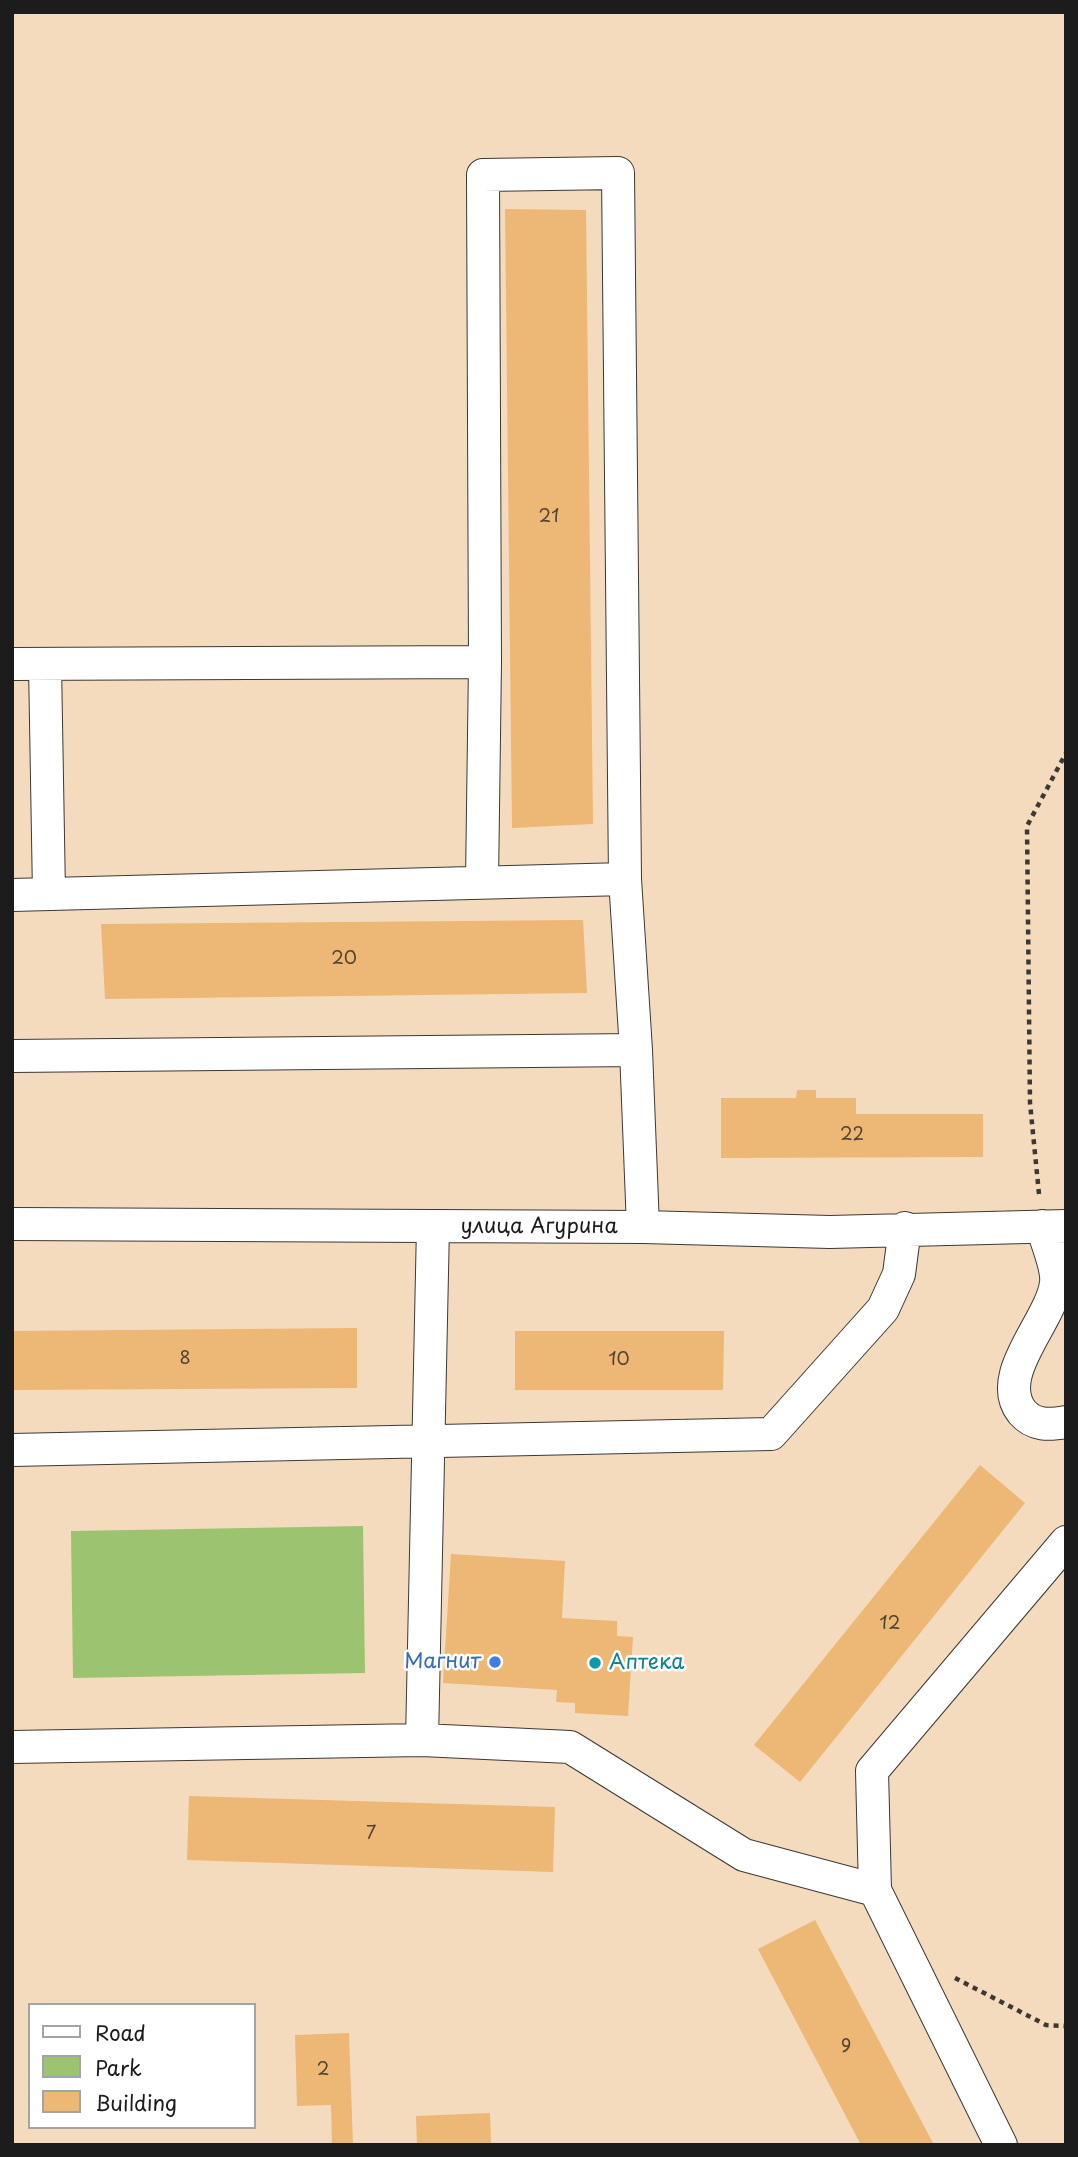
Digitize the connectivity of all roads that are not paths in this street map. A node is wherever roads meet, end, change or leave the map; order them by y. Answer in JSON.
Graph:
{"nodes":[{"id":1,"x":485,"y":662,"type":"junction"},
{"id":2,"x":12,"y":664,"type":"edge"},
{"id":3,"x":45,"y":664,"type":"junction"},
{"id":4,"x":625,"y":879,"type":"junction"},
{"id":5,"x":482,"y":882,"type":"junction"},
{"id":6,"x":48,"y":894,"type":"junction"},
{"id":7,"x":12,"y":895,"type":"edge"},
{"id":8,"x":636,"y":1049,"type":"junction"},
{"id":9,"x":12,"y":1056,"type":"edge"},
{"id":10,"x":12,"y":1224,"type":"edge"},
{"id":11,"x":433,"y":1226,"type":"junction"},
{"id":12,"x":1054,"y":1226,"type":"edge"},
{"id":13,"x":643,"y":1227,"type":"junction"},
{"id":14,"x":905,"y":1228,"type":"junction"},
{"id":15,"x":1066,"y":1422,"type":"edge"},
{"id":16,"x":429,"y":1440,"type":"junction"},
{"id":17,"x":12,"y":1450,"type":"edge"},
{"id":18,"x":1066,"y":1542,"type":"edge"},
{"id":19,"x":422,"y":1740,"type":"junction"},
{"id":20,"x":12,"y":1747,"type":"edge"},
{"id":21,"x":875,"y":1890,"type":"junction"},
{"id":22,"x":1001,"y":2145,"type":"edge"}],
"edges":[{"from":1,"to":3,"type":"street"},
{"from":1,"to":4,"type":"street"},
{"from":1,"to":5,"type":"street"},
{"from":2,"to":3,"type":"street"},
{"from":3,"to":6,"type":"street"},
{"from":4,"to":5,"type":"street"},
{"from":4,"to":8,"type":"street"},
{"from":5,"to":6,"type":"street"},
{"from":6,"to":7,"type":"street"},
{"from":8,"to":9,"type":"street"},
{"from":8,"to":13,"type":"street"},
{"from":10,"to":11,"type":"street","name":"улица Агурина"},
{"from":11,"to":13,"type":"street","name":"улица Агурина"},
{"from":11,"to":16,"type":"street"},
{"from":12,"to":14,"type":"street","name":"улица Агурина"},
{"from":12,"to":15,"type":"street"},
{"from":13,"to":14,"type":"street","name":"улица Агурина"},
{"from":14,"to":16,"type":"street"},
{"from":16,"to":17,"type":"street"},
{"from":16,"to":19,"type":"street"},
{"from":18,"to":21,"type":"street"},
{"from":19,"to":20,"type":"street"},
{"from":19,"to":21,"type":"street"},
{"from":21,"to":22,"type":"street"}]}
